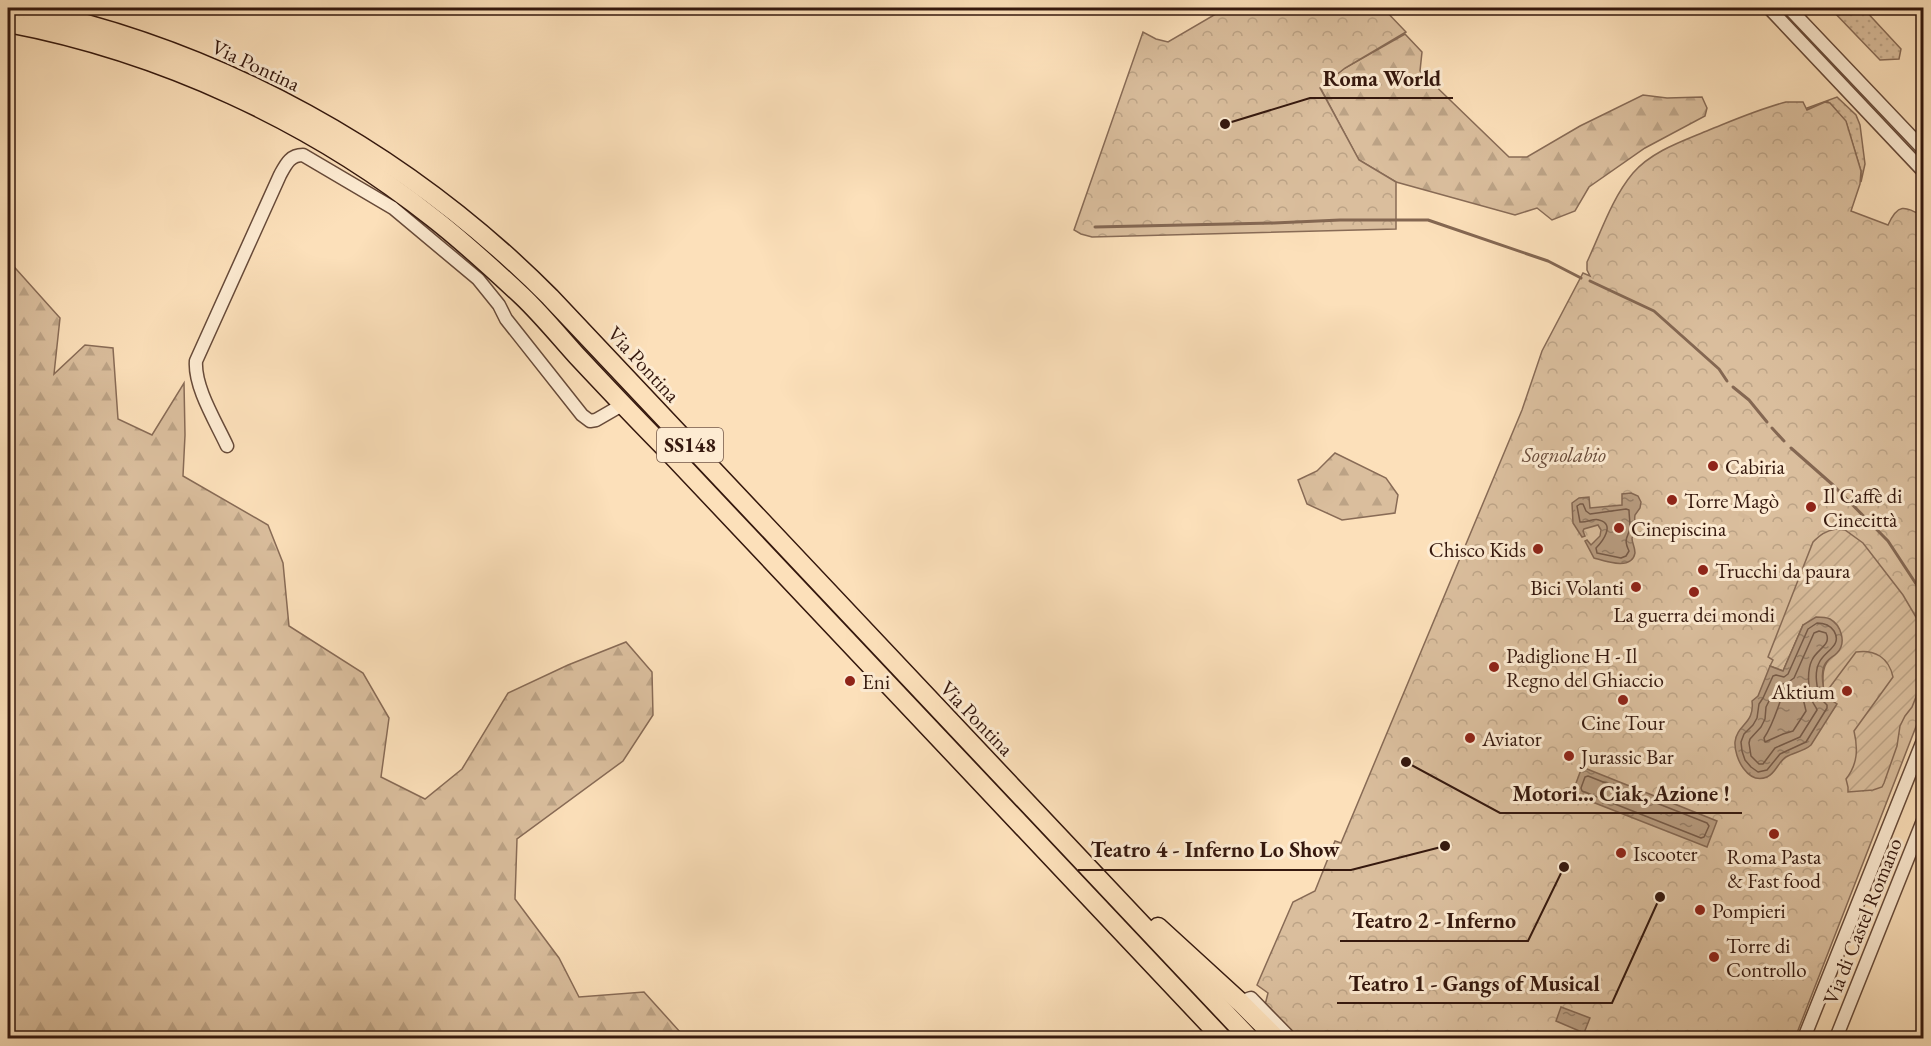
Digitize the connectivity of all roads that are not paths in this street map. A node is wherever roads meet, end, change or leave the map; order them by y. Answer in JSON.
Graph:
{"nodes":[{"id":1,"x":21,"y":8,"type":"edge"},
{"id":2,"x":1769,"y":8,"type":"edge"},
{"id":3,"x":1789,"y":8,"type":"edge"},
{"id":4,"x":8,"y":23,"type":"edge"},
{"id":5,"x":1923,"y":150,"type":"edge"},
{"id":6,"x":1923,"y":172,"type":"edge"},
{"id":7,"x":622,"y":405,"type":"junction"},
{"id":8,"x":226,"y":446,"type":"dead end"},
{"id":9,"x":1923,"y":738,"type":"edge"},
{"id":10,"x":1014,"y":789,"type":"junction"},
{"id":11,"x":1923,"y":818,"type":"edge"},
{"id":12,"x":1240,"y":1002,"type":"junction"},
{"id":13,"x":1222,"y":1038,"type":"edge"},
{"id":14,"x":1249,"y":1038,"type":"edge"},
{"id":15,"x":1276,"y":1038,"type":"edge"},
{"id":16,"x":1290,"y":1038,"type":"edge"},
{"id":17,"x":1804,"y":1038,"type":"edge"},
{"id":18,"x":1836,"y":1038,"type":"edge"}],
"edges":[{"from":1,"to":10,"type":"highway","name":"Via Pontina","number":"SS148"},
{"from":2,"to":6,"type":"street"},
{"from":3,"to":5,"type":"street"},
{"from":4,"to":7,"type":"highway","name":"Via Pontina","number":"SS148"},
{"from":7,"to":8,"type":"street"},
{"from":7,"to":13,"type":"highway","name":"Via Pontina","number":"SS148"},
{"from":9,"to":17,"type":"street"},
{"from":10,"to":12,"type":"highway"},
{"from":10,"to":14,"type":"highway","name":"Via Pontina","number":"SS148"},
{"from":11,"to":18,"type":"street","name":"Via di Castel Romano"},
{"from":12,"to":15,"type":"highway"},
{"from":12,"to":16,"type":"street"}]}
